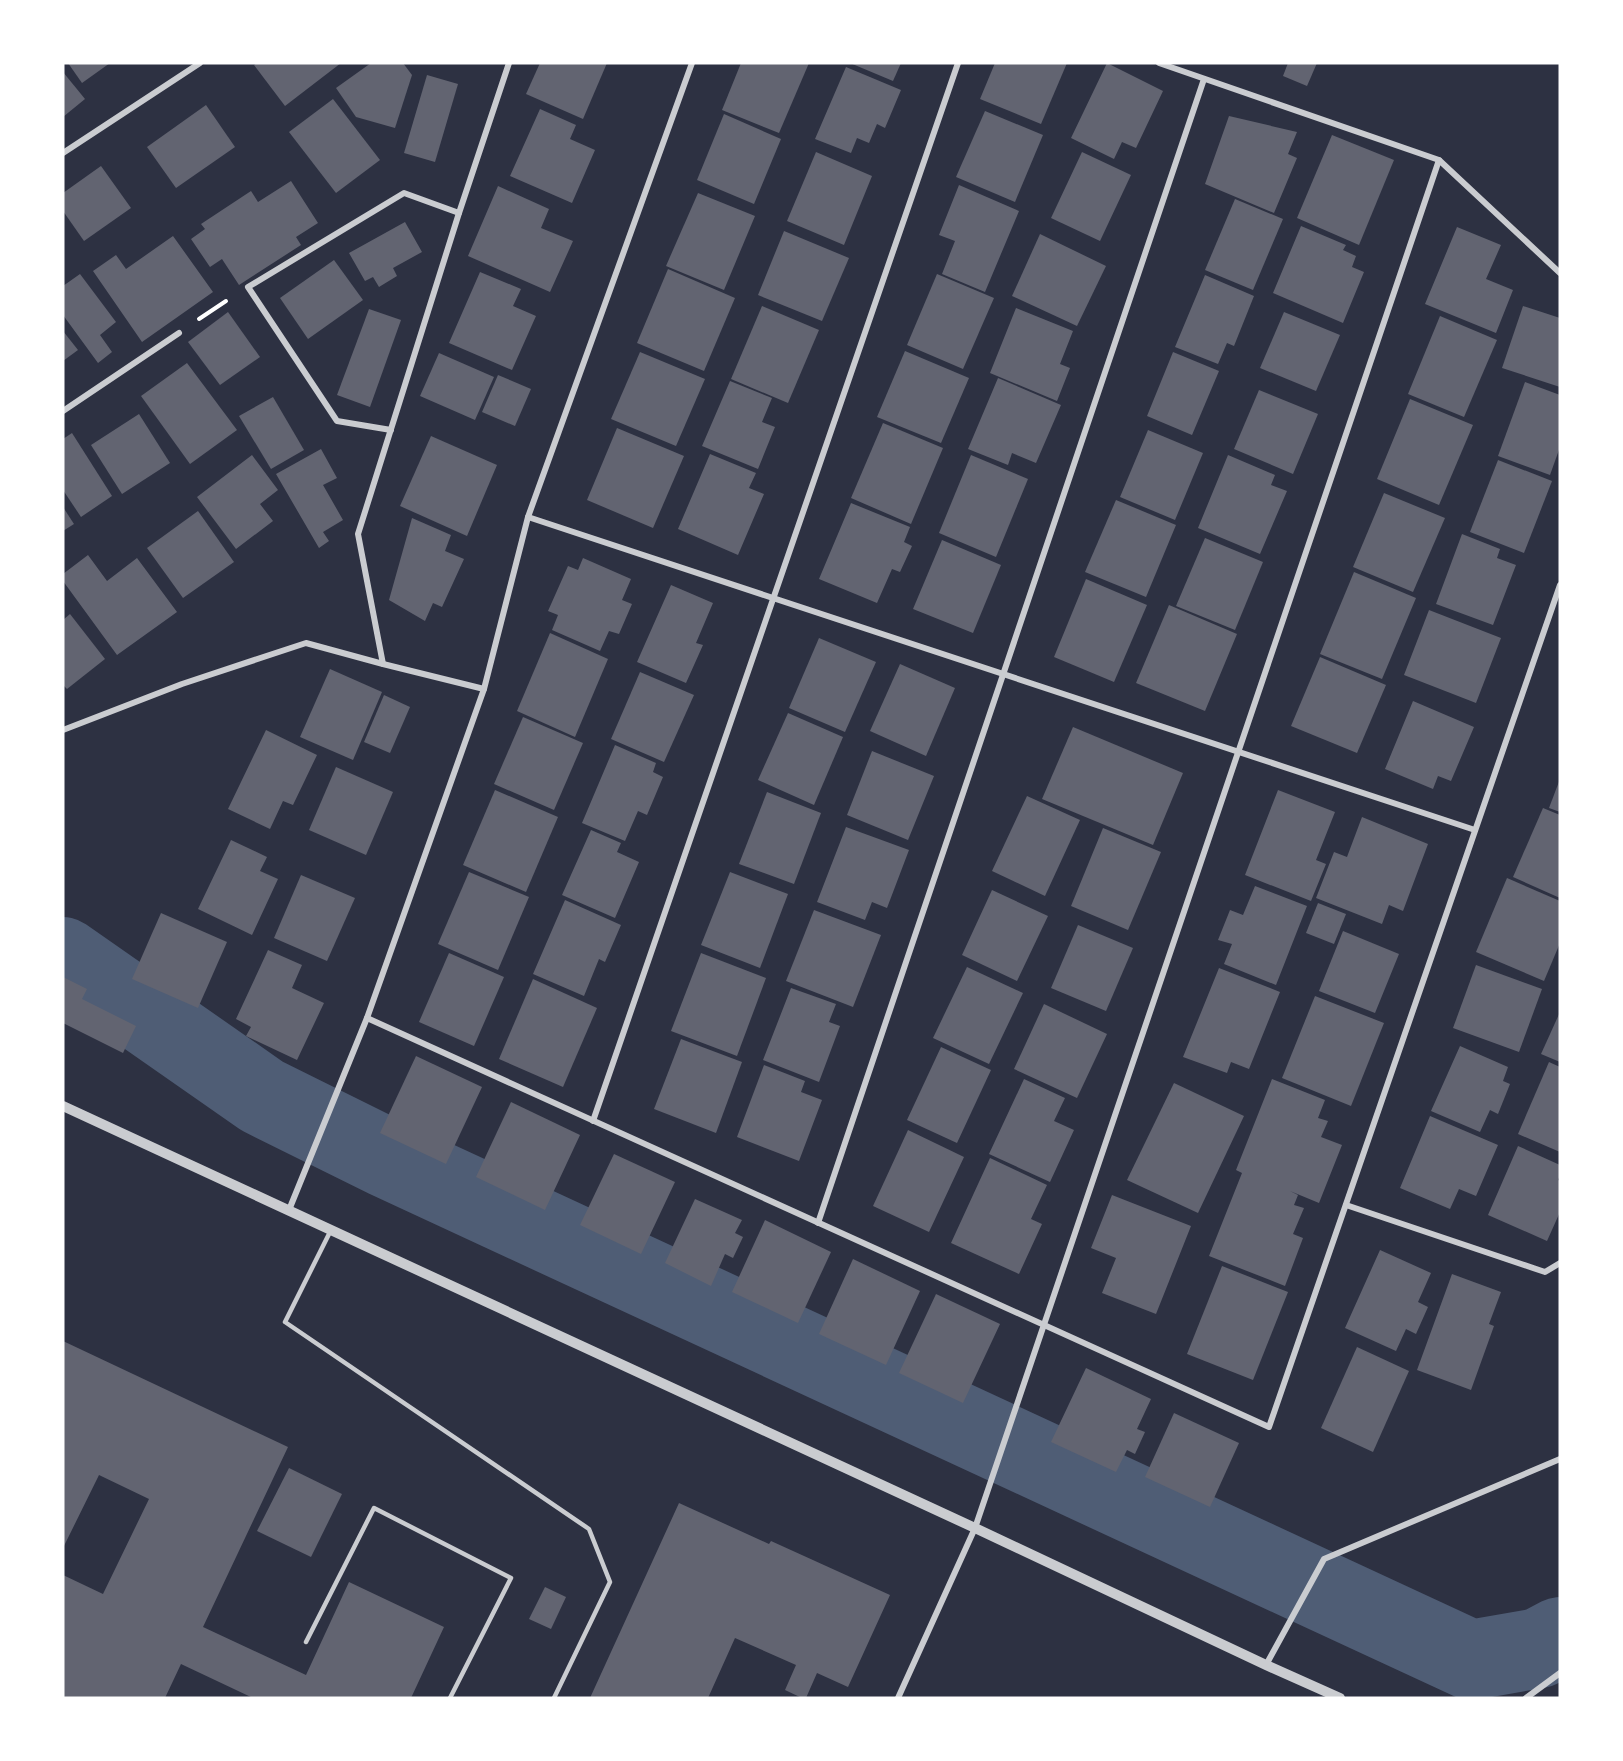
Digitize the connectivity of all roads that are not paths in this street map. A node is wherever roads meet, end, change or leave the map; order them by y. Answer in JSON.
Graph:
{"nodes":[{"id":1,"x":200,"y":63,"type":"edge"},
{"id":2,"x":510,"y":63,"type":"edge"},
{"id":3,"x":692,"y":63,"type":"edge"},
{"id":4,"x":958,"y":63,"type":"edge"},
{"id":5,"x":1159,"y":63,"type":"edge"},
{"id":6,"x":1204,"y":79,"type":"junction"},
{"id":7,"x":63,"y":153,"type":"edge"},
{"id":8,"x":1438,"y":160,"type":"junction"},
{"id":9,"x":459,"y":213,"type":"junction"},
{"id":10,"x":1560,"y":273,"type":"edge"},
{"id":11,"x":179,"y":333,"type":"road end"},
{"id":12,"x":63,"y":411,"type":"edge"},
{"id":13,"x":391,"y":430,"type":"junction"},
{"id":14,"x":528,"y":517,"type":"junction"},
{"id":15,"x":1560,"y":585,"type":"edge"},
{"id":16,"x":774,"y":598,"type":"junction"},
{"id":17,"x":382,"y":664,"type":"junction"},
{"id":18,"x":1004,"y":674,"type":"junction"},
{"id":19,"x":484,"y":689,"type":"junction"},
{"id":20,"x":63,"y":730,"type":"edge"},
{"id":21,"x":1238,"y":751,"type":"junction"},
{"id":22,"x":1475,"y":830,"type":"junction"},
{"id":23,"x":367,"y":1018,"type":"junction"},
{"id":24,"x":63,"y":1106,"type":"edge"},
{"id":25,"x":593,"y":1121,"type":"junction"},
{"id":26,"x":1346,"y":1205,"type":"junction"},
{"id":27,"x":289,"y":1210,"type":"junction"},
{"id":28,"x":818,"y":1223,"type":"junction"},
{"id":29,"x":331,"y":1230,"type":"junction"},
{"id":30,"x":1560,"y":1263,"type":"edge"},
{"id":31,"x":1044,"y":1325,"type":"junction"},
{"id":32,"x":1560,"y":1459,"type":"edge"},
{"id":33,"x":975,"y":1528,"type":"junction"},
{"id":34,"x":306,"y":1642,"type":"dead end"},
{"id":35,"x":1266,"y":1665,"type":"junction"},
{"id":36,"x":1560,"y":1673,"type":"edge"},
{"id":37,"x":450,"y":1698,"type":"edge"},
{"id":38,"x":554,"y":1698,"type":"edge"},
{"id":39,"x":898,"y":1698,"type":"edge"},
{"id":40,"x":1340,"y":1698,"type":"edge"},
{"id":41,"x":1526,"y":1698,"type":"edge"}],
"edges":[{"from":1,"to":7,"type":"street"},
{"from":2,"to":9,"type":"street"},
{"from":3,"to":14,"type":"street"},
{"from":4,"to":16,"type":"street"},
{"from":5,"to":6,"type":"street"},
{"from":6,"to":8,"type":"street"},
{"from":6,"to":18,"type":"street"},
{"from":8,"to":10,"type":"street"},
{"from":8,"to":21,"type":"street"},
{"from":9,"to":13,"type":"street"},
{"from":9,"to":13,"type":"street"},
{"from":11,"to":12,"type":"street"},
{"from":13,"to":17,"type":"street"},
{"from":14,"to":16,"type":"street"},
{"from":14,"to":19,"type":"street"},
{"from":15,"to":22,"type":"street"},
{"from":16,"to":18,"type":"street"},
{"from":16,"to":25,"type":"street"},
{"from":17,"to":19,"type":"street"},
{"from":17,"to":20,"type":"street"},
{"from":18,"to":21,"type":"street"},
{"from":18,"to":28,"type":"street"},
{"from":19,"to":23,"type":"street"},
{"from":21,"to":22,"type":"street"},
{"from":21,"to":31,"type":"street"},
{"from":22,"to":26,"type":"street"},
{"from":23,"to":25,"type":"street"},
{"from":23,"to":27,"type":"street"},
{"from":24,"to":27,"type":"street"},
{"from":25,"to":28,"type":"street"},
{"from":26,"to":30,"type":"street"},
{"from":26,"to":31,"type":"street"},
{"from":27,"to":29,"type":"street"},
{"from":28,"to":31,"type":"street"},
{"from":29,"to":33,"type":"street"},
{"from":29,"to":38,"type":"lane"},
{"from":31,"to":33,"type":"street"},
{"from":32,"to":35,"type":"street"},
{"from":33,"to":35,"type":"street"},
{"from":33,"to":39,"type":"street"},
{"from":34,"to":37,"type":"lane"},
{"from":35,"to":40,"type":"street"},
{"from":36,"to":41,"type":"street"}]}
